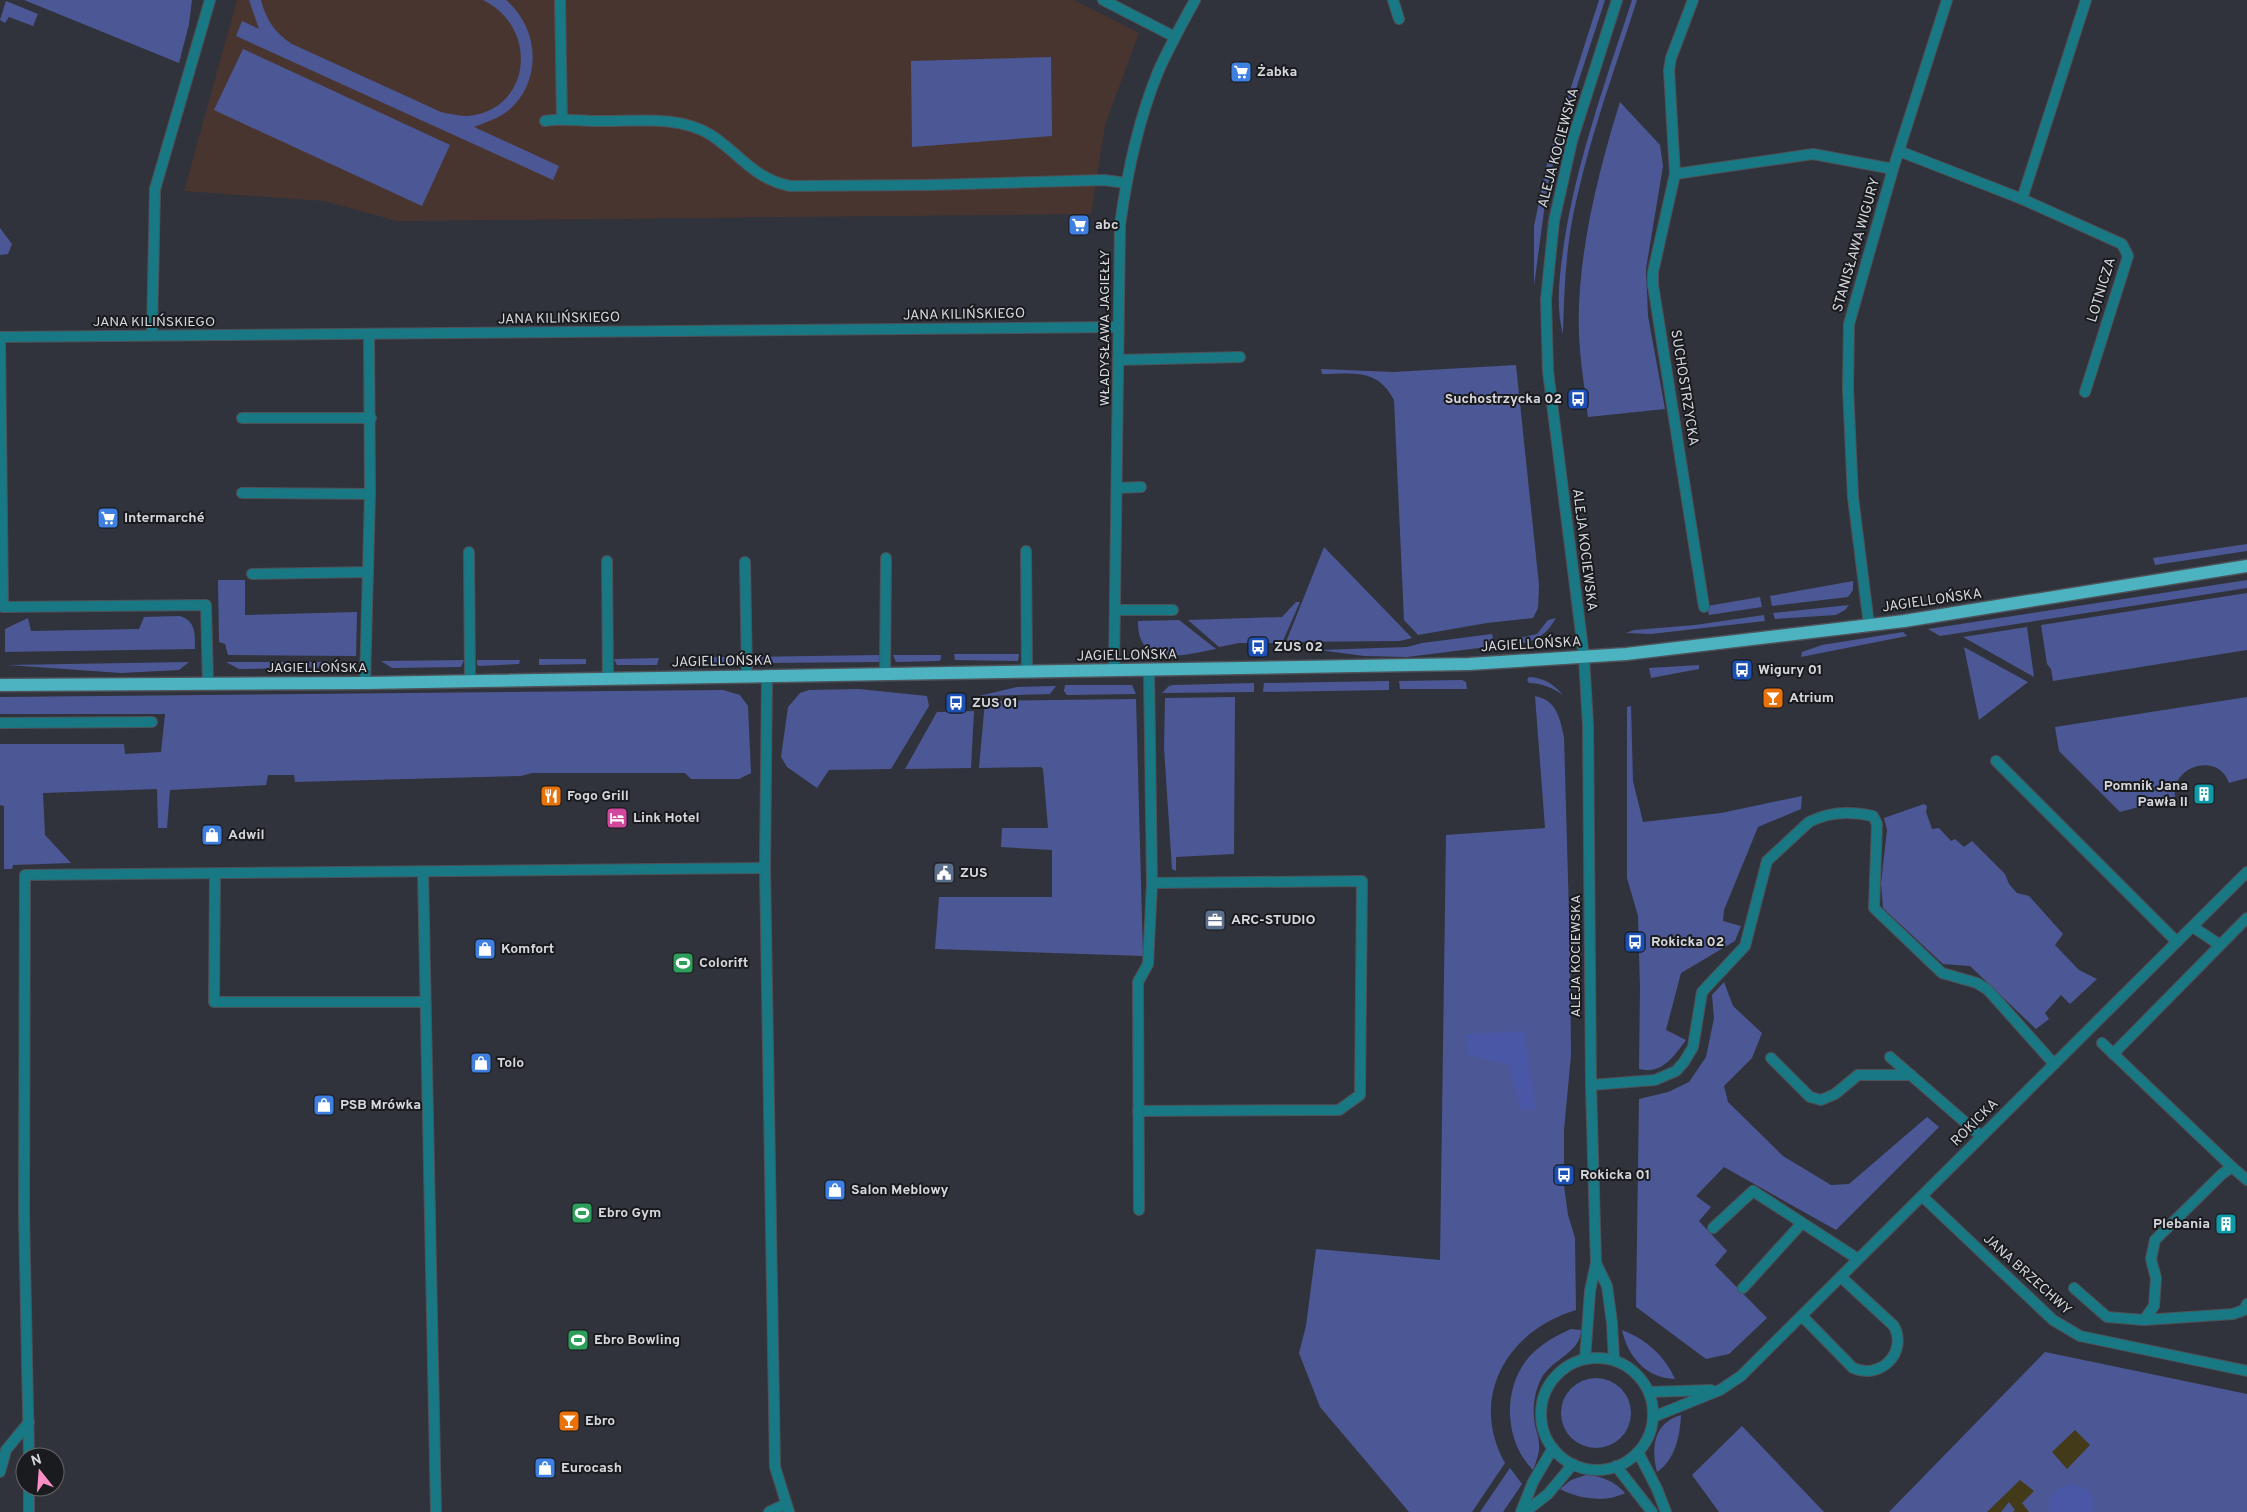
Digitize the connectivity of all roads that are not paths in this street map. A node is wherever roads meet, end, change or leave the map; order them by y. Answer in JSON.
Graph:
{"nodes":[{"id":1,"x":210,"y":0,"type":"edge"},
{"id":2,"x":560,"y":0,"type":"edge"},
{"id":3,"x":1103,"y":0,"type":"edge"},
{"id":4,"x":1195,"y":0,"type":"edge"},
{"id":5,"x":1393,"y":0,"type":"edge"},
{"id":6,"x":1617,"y":0,"type":"edge"},
{"id":7,"x":1692,"y":0,"type":"edge"},
{"id":8,"x":1947,"y":0,"type":"edge"},
{"id":9,"x":2086,"y":0,"type":"edge"},
{"id":10,"x":1399,"y":19,"type":"dead end"},
{"id":11,"x":1175,"y":37,"type":"junction"},
{"id":12,"x":562,"y":118,"type":"junction"},
{"id":13,"x":545,"y":121,"type":"dead end"},
{"id":14,"x":1899,"y":151,"type":"junction"},
{"id":15,"x":1893,"y":169,"type":"junction"},
{"id":16,"x":1675,"y":174,"type":"junction"},
{"id":17,"x":1126,"y":183,"type":"junction"},
{"id":18,"x":2022,"y":199,"type":"junction"},
{"id":19,"x":1118,"y":327,"type":"junction"},
{"id":20,"x":152,"y":334,"type":"junction"},
{"id":21,"x":369,"y":335,"type":"junction"},
{"id":22,"x":0,"y":337,"type":"edge"},
{"id":23,"x":1240,"y":357,"type":"dead end"},
{"id":24,"x":1118,"y":360,"type":"junction"},
{"id":25,"x":2084,"y":392,"type":"dead end"},
{"id":26,"x":242,"y":418,"type":"dead end"},
{"id":27,"x":371,"y":418,"type":"junction"},
{"id":28,"x":1141,"y":486,"type":"dead end"},
{"id":29,"x":1117,"y":488,"type":"junction"},
{"id":30,"x":242,"y":493,"type":"dead end"},
{"id":31,"x":370,"y":494,"type":"junction"},
{"id":32,"x":469,"y":552,"type":"dead end"},
{"id":33,"x":1026,"y":552,"type":"dead end"},
{"id":34,"x":886,"y":558,"type":"dead end"},
{"id":35,"x":607,"y":561,"type":"dead end"},
{"id":36,"x":745,"y":562,"type":"dead end"},
{"id":37,"x":2247,"y":566,"type":"edge"},
{"id":38,"x":368,"y":572,"type":"junction"},
{"id":39,"x":252,"y":574,"type":"dead end"},
{"id":40,"x":1704,"y":606,"type":"dead end"},
{"id":41,"x":1116,"y":610,"type":"junction"},
{"id":42,"x":1173,"y":610,"type":"dead end"},
{"id":43,"x":1869,"y":625,"type":"junction"},
{"id":44,"x":1584,"y":658,"type":"junction"},
{"id":45,"x":1114,"y":671,"type":"junction"},
{"id":46,"x":1148,"y":671,"type":"junction"},
{"id":47,"x":1027,"y":672,"type":"junction"},
{"id":48,"x":885,"y":675,"type":"junction"},
{"id":49,"x":767,"y":676,"type":"junction"},
{"id":50,"x":748,"y":677,"type":"junction"},
{"id":51,"x":608,"y":678,"type":"junction"},
{"id":52,"x":470,"y":681,"type":"junction"},
{"id":53,"x":365,"y":683,"type":"junction"},
{"id":54,"x":208,"y":684,"type":"junction"},
{"id":55,"x":0,"y":685,"type":"edge"},
{"id":56,"x":152,"y":722,"type":"dead end"},
{"id":57,"x":0,"y":723,"type":"edge"},
{"id":58,"x":1996,"y":761,"type":"dead end"},
{"id":59,"x":765,"y":868,"type":"junction"},
{"id":60,"x":424,"y":872,"type":"junction"},
{"id":61,"x":2247,"y":872,"type":"edge"},
{"id":62,"x":215,"y":874,"type":"junction"},
{"id":63,"x":1152,"y":883,"type":"junction"},
{"id":64,"x":2247,"y":918,"type":"edge"},
{"id":65,"x":2193,"y":927,"type":"junction"},
{"id":66,"x":2177,"y":942,"type":"junction"},
{"id":67,"x":2220,"y":945,"type":"junction"},
{"id":68,"x":425,"y":1002,"type":"junction"},
{"id":69,"x":2102,"y":1043,"type":"dead end"},
{"id":70,"x":2112,"y":1054,"type":"junction"},
{"id":71,"x":1771,"y":1058,"type":"dead end"},
{"id":72,"x":1890,"y":1058,"type":"dead end"},
{"id":73,"x":2054,"y":1064,"type":"junction"},
{"id":74,"x":1911,"y":1075,"type":"junction"},
{"id":75,"x":1591,"y":1085,"type":"junction"},
{"id":76,"x":1138,"y":1111,"type":"junction"},
{"id":77,"x":1982,"y":1136,"type":"junction"},
{"id":78,"x":2232,"y":1167,"type":"junction"},
{"id":79,"x":2247,"y":1180,"type":"edge"},
{"id":80,"x":1922,"y":1196,"type":"junction"},
{"id":81,"x":1139,"y":1210,"type":"dead end"},
{"id":82,"x":1802,"y":1223,"type":"junction"},
{"id":83,"x":1714,"y":1228,"type":"dead end"},
{"id":84,"x":1858,"y":1259,"type":"junction"},
{"id":85,"x":1596,"y":1263,"type":"junction"},
{"id":86,"x":1841,"y":1277,"type":"junction"},
{"id":87,"x":1743,"y":1288,"type":"dead end"},
{"id":88,"x":2074,"y":1288,"type":"dead end"},
{"id":89,"x":2247,"y":1304,"type":"edge"},
{"id":90,"x":1802,"y":1316,"type":"junction"},
{"id":91,"x":2144,"y":1320,"type":"junction"},
{"id":92,"x":1585,"y":1359,"type":"junction"},
{"id":93,"x":1614,"y":1360,"type":"junction"},
{"id":94,"x":2247,"y":1371,"type":"edge"},
{"id":95,"x":1720,"y":1390,"type":"junction"},
{"id":96,"x":1648,"y":1392,"type":"junction"},
{"id":97,"x":1653,"y":1417,"type":"junction"},
{"id":98,"x":28,"y":1422,"type":"junction"},
{"id":99,"x":29,"y":1447,"type":"edge"},
{"id":100,"x":1553,"y":1448,"type":"junction"},
{"id":101,"x":1638,"y":1452,"type":"junction"},
{"id":102,"x":1573,"y":1464,"type":"junction"},
{"id":103,"x":1616,"y":1466,"type":"junction"},
{"id":104,"x":0,"y":1472,"type":"edge"},
{"id":105,"x":29,"y":1497,"type":"edge"},
{"id":106,"x":788,"y":1508,"type":"edge"},
{"id":107,"x":29,"y":1512,"type":"edge"},
{"id":108,"x":436,"y":1512,"type":"edge"},
{"id":109,"x":769,"y":1512,"type":"edge"},
{"id":110,"x":1521,"y":1512,"type":"edge"},
{"id":111,"x":1525,"y":1512,"type":"edge"},
{"id":112,"x":1652,"y":1512,"type":"edge"},
{"id":113,"x":1666,"y":1512,"type":"edge"}],
"edges":[{"from":1,"to":20,"type":"street"},
{"from":2,"to":12,"type":"street"},
{"from":3,"to":11,"type":"street"},
{"from":4,"to":11,"type":"street","name":"WŁADYSŁAWA JAGIEŁŁY"},
{"from":5,"to":10,"type":"street"},
{"from":6,"to":44,"type":"street","name":"ALEJA KOCIEWSKA"},
{"from":7,"to":16,"type":"street","name":"SUCHOSTRZYCKA"},
{"from":8,"to":14,"type":"street","name":"STANISŁAWA WIGURY"},
{"from":9,"to":18,"type":"street"},
{"from":11,"to":17,"type":"street","name":"WŁADYSŁAWA JAGIEŁŁY"},
{"from":12,"to":13,"type":"street"},
{"from":12,"to":17,"type":"street"},
{"from":14,"to":15,"type":"street","name":"STANISŁAWA WIGURY"},
{"from":14,"to":18,"type":"street","name":"LOTNICZA"},
{"from":15,"to":16,"type":"street"},
{"from":15,"to":43,"type":"street","name":"STANISŁAWA WIGURY"},
{"from":16,"to":40,"type":"street","name":"SUCHOSTRZYCKA"},
{"from":17,"to":19,"type":"street","name":"WŁADYSŁAWA JAGIEŁŁY"},
{"from":18,"to":25,"type":"street","name":"LOTNICZA"},
{"from":19,"to":21,"type":"street","name":"JANA KILIŃSKIEGO"},
{"from":19,"to":24,"type":"street","name":"WŁADYSŁAWA JAGIEŁŁY"},
{"from":20,"to":21,"type":"street","name":"JANA KILIŃSKIEGO"},
{"from":20,"to":22,"type":"street","name":"JANA KILIŃSKIEGO"},
{"from":21,"to":27,"type":"street"},
{"from":22,"to":54,"type":"street"},
{"from":23,"to":24,"type":"street"},
{"from":24,"to":29,"type":"street","name":"WŁADYSŁAWA JAGIEŁŁY"},
{"from":26,"to":27,"type":"street"},
{"from":27,"to":31,"type":"street"},
{"from":28,"to":29,"type":"street"},
{"from":29,"to":41,"type":"street","name":"WŁADYSŁAWA JAGIEŁŁY"},
{"from":30,"to":31,"type":"street"},
{"from":31,"to":38,"type":"street"},
{"from":32,"to":52,"type":"street"},
{"from":33,"to":47,"type":"street"},
{"from":34,"to":48,"type":"street"},
{"from":35,"to":51,"type":"street"},
{"from":36,"to":50,"type":"street"},
{"from":37,"to":43,"type":"main road","name":"JAGIELLOŃSKA"},
{"from":38,"to":39,"type":"street"},
{"from":38,"to":53,"type":"street"},
{"from":41,"to":42,"type":"street"},
{"from":41,"to":45,"type":"street","name":"WŁADYSŁAWA JAGIEŁŁY"},
{"from":43,"to":44,"type":"main road","name":"JAGIELLOŃSKA"},
{"from":44,"to":46,"type":"main road","name":"JAGIELLOŃSKA"},
{"from":44,"to":75,"type":"street","name":"ALEJA KOCIEWSKA"},
{"from":45,"to":46,"type":"main road","name":"JAGIELLOŃSKA"},
{"from":45,"to":47,"type":"main road","name":"JAGIELLOŃSKA"},
{"from":46,"to":63,"type":"street"},
{"from":47,"to":48,"type":"main road","name":"JAGIELLOŃSKA"},
{"from":48,"to":49,"type":"main road","name":"JAGIELLOŃSKA"},
{"from":49,"to":50,"type":"main road","name":"JAGIELLOŃSKA"},
{"from":49,"to":59,"type":"street"},
{"from":50,"to":51,"type":"main road","name":"JAGIELLOŃSKA"},
{"from":51,"to":52,"type":"main road","name":"JAGIELLOŃSKA"},
{"from":52,"to":53,"type":"main road","name":"JAGIELLOŃSKA"},
{"from":53,"to":54,"type":"main road","name":"JAGIELLOŃSKA"},
{"from":54,"to":55,"type":"main road","name":"JAGIELLOŃSKA"},
{"from":56,"to":57,"type":"street"},
{"from":58,"to":66,"type":"street"},
{"from":59,"to":60,"type":"street"},
{"from":59,"to":106,"type":"street"},
{"from":60,"to":62,"type":"street"},
{"from":60,"to":68,"type":"street"},
{"from":61,"to":65,"type":"street","name":"ROKICKA"},
{"from":62,"to":68,"type":"street"},
{"from":62,"to":98,"type":"street"},
{"from":63,"to":76,"type":"street"},
{"from":63,"to":76,"type":"street"},
{"from":64,"to":67,"type":"street"},
{"from":65,"to":66,"type":"street","name":"ROKICKA"},
{"from":65,"to":67,"type":"street"},
{"from":66,"to":73,"type":"street","name":"ROKICKA"},
{"from":67,"to":70,"type":"street"},
{"from":68,"to":108,"type":"street"},
{"from":69,"to":70,"type":"street"},
{"from":70,"to":78,"type":"street"},
{"from":71,"to":74,"type":"street"},
{"from":72,"to":74,"type":"street"},
{"from":73,"to":75,"type":"street"},
{"from":73,"to":77,"type":"street","name":"ROKICKA"},
{"from":74,"to":77,"type":"street"},
{"from":75,"to":85,"type":"street","name":"ALEJA KOCIEWSKA"},
{"from":76,"to":81,"type":"street"},
{"from":77,"to":80,"type":"street","name":"ROKICKA"},
{"from":78,"to":79,"type":"street"},
{"from":78,"to":91,"type":"street"},
{"from":80,"to":84,"type":"street","name":"ROKICKA"},
{"from":80,"to":94,"type":"street","name":"JANA BRZECHWY"},
{"from":82,"to":83,"type":"street"},
{"from":82,"to":84,"type":"street"},
{"from":82,"to":87,"type":"street"},
{"from":84,"to":86,"type":"street","name":"ROKICKA"},
{"from":85,"to":92,"type":"street","name":"ALEJA KOCIEWSKA"},
{"from":85,"to":93,"type":"street","name":"ALEJA KOCIEWSKA"},
{"from":86,"to":90,"type":"street","name":"ROKICKA"},
{"from":86,"to":90,"type":"street"},
{"from":88,"to":91,"type":"street"},
{"from":89,"to":91,"type":"street"},
{"from":90,"to":95,"type":"street","name":"ROKICKA"},
{"from":92,"to":93,"type":"street"},
{"from":92,"to":100,"type":"street"},
{"from":93,"to":96,"type":"street"},
{"from":95,"to":96,"type":"street"},
{"from":95,"to":97,"type":"street","name":"ROKICKA"},
{"from":96,"to":97,"type":"street"},
{"from":97,"to":101,"type":"street"},
{"from":98,"to":99,"type":"street"},
{"from":98,"to":104,"type":"street"},
{"from":100,"to":102,"type":"street"},
{"from":100,"to":110,"type":"street"},
{"from":101,"to":103,"type":"street"},
{"from":101,"to":113,"type":"street"},
{"from":102,"to":103,"type":"street"},
{"from":102,"to":111,"type":"street"},
{"from":103,"to":112,"type":"street"},
{"from":105,"to":107,"type":"street"},
{"from":106,"to":109,"type":"street"}]}
